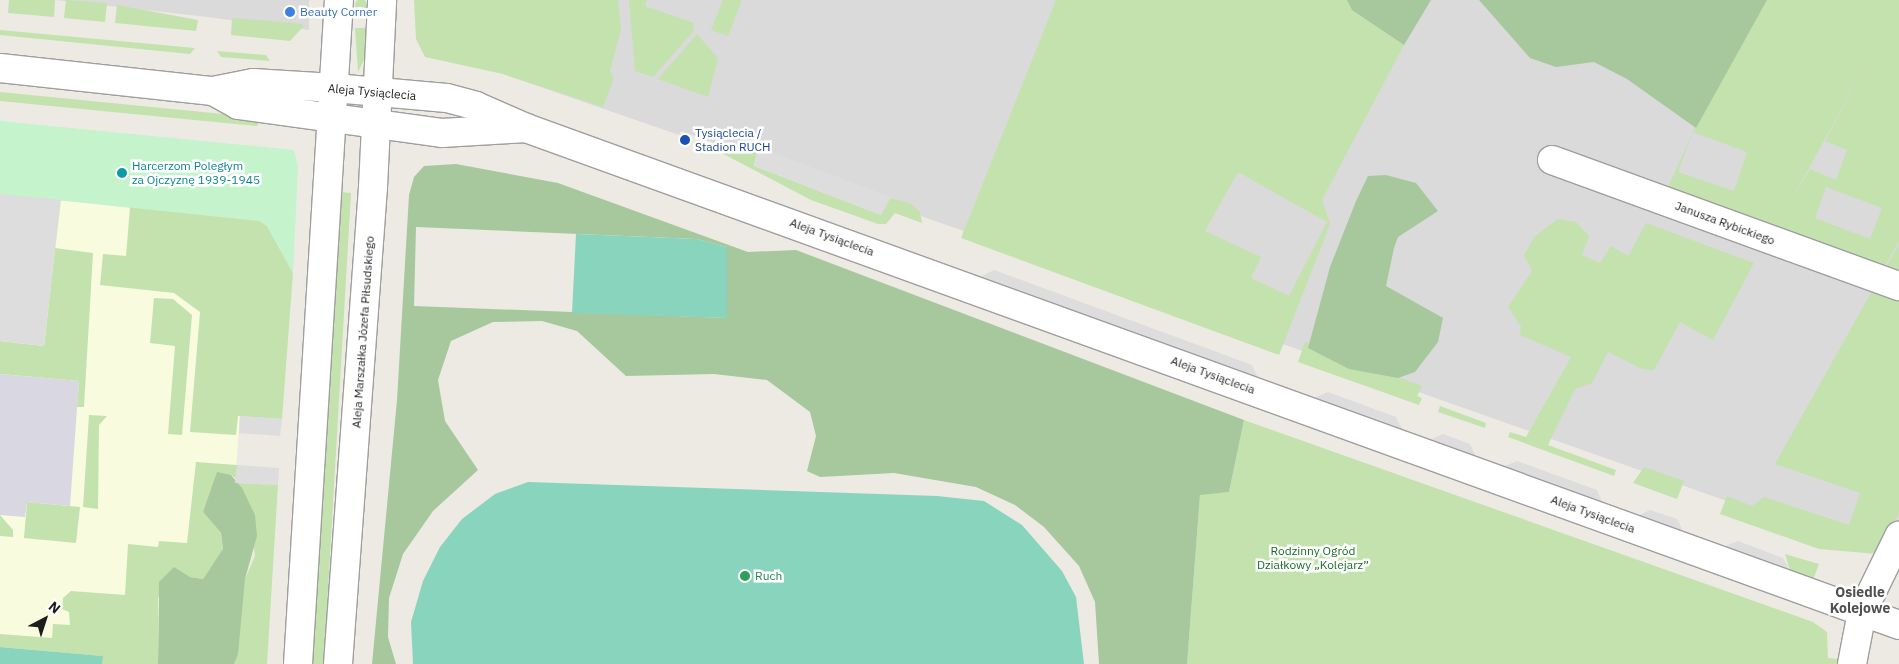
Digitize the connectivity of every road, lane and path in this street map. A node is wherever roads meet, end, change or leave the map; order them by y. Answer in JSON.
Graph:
{"nodes":[{"id":1,"x":340,"y":0,"type":"edge"},
{"id":2,"x":382,"y":0,"type":"edge"},
{"id":3,"x":0,"y":68,"type":"edge"},
{"id":4,"x":334,"y":88,"type":"junction"},
{"id":5,"x":213,"y":91,"type":"junction"},
{"id":6,"x":378,"y":92,"type":"junction"},
{"id":7,"x":331,"y":118,"type":"junction"},
{"id":8,"x":377,"y":124,"type":"junction"},
{"id":9,"x":526,"y":128,"type":"junction"},
{"id":10,"x":1552,"y":160,"type":"dead end"},
{"id":11,"x":1899,"y":286,"type":"edge"},
{"id":12,"x":1899,"y":536,"type":"edge"},
{"id":13,"x":1862,"y":612,"type":"junction"},
{"id":14,"x":1899,"y":625,"type":"edge"},
{"id":15,"x":298,"y":664,"type":"edge"},
{"id":16,"x":338,"y":664,"type":"edge"},
{"id":17,"x":1852,"y":664,"type":"edge"}],
"edges":[{"from":1,"to":4,"type":"street"},
{"from":2,"to":6,"type":"street","name":"Aleja Marszałka Józefa Piłsudskiego"},
{"from":3,"to":5,"type":"street","name":"Aleja Tysiąclecia"},
{"from":4,"to":5,"type":"street","name":"Aleja Tysiąclecia"},
{"from":4,"to":6,"type":"street","name":"Aleja Tysiąclecia"},
{"from":4,"to":7,"type":"street"},
{"from":5,"to":7,"type":"street","name":"Aleja Tysiąclecia"},
{"from":6,"to":8,"type":"street","name":"Aleja Marszałka Józefa Piłsudskiego"},
{"from":6,"to":9,"type":"street","name":"Aleja Tysiąclecia"},
{"from":7,"to":8,"type":"street","name":"Aleja Tysiąclecia"},
{"from":7,"to":15,"type":"street"},
{"from":8,"to":9,"type":"street","name":"Aleja Tysiąclecia"},
{"from":8,"to":16,"type":"street","name":"Aleja Marszałka Józefa Piłsudskiego"},
{"from":9,"to":13,"type":"street","name":"Aleja Tysiąclecia"},
{"from":10,"to":11,"type":"street","name":"Janusza Rybickiego"},
{"from":12,"to":13,"type":"street"},
{"from":13,"to":14,"type":"street","name":"Aleja Tysiąclecia"},
{"from":13,"to":17,"type":"street"}]}
